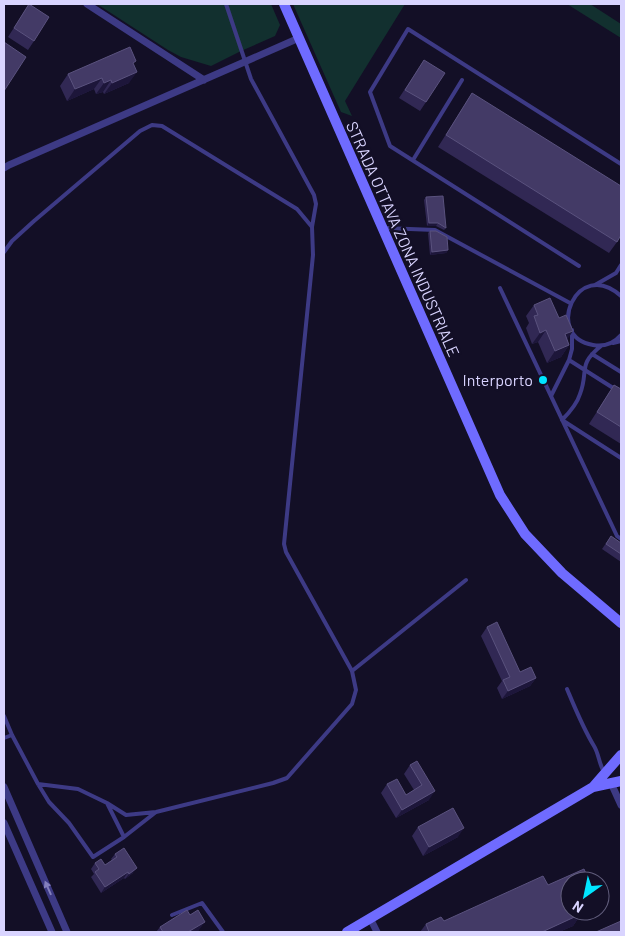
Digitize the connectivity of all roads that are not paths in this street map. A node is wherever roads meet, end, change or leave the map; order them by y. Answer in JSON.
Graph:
{"nodes":[{"id":1,"x":87,"y":4,"type":"edge"},
{"id":2,"x":226,"y":4,"type":"edge"},
{"id":3,"x":284,"y":4,"type":"edge"},
{"id":4,"x":299,"y":38,"type":"junction"},
{"id":5,"x":245,"y":62,"type":"junction"},
{"id":6,"x":204,"y":80,"type":"junction"},
{"id":7,"x":462,"y":80,"type":"dead end"},
{"id":8,"x":413,"y":160,"type":"junction"},
{"id":9,"x":621,"y":164,"type":"edge"},
{"id":10,"x":4,"y":168,"type":"edge"},
{"id":11,"x":312,"y":227,"type":"junction"},
{"id":12,"x":382,"y":228,"type":"junction"},
{"id":13,"x":4,"y":252,"type":"edge"},
{"id":14,"x":579,"y":266,"type":"dead end"},
{"id":15,"x":621,"y":266,"type":"edge"},
{"id":16,"x":594,"y":285,"type":"junction"},
{"id":17,"x":500,"y":288,"type":"dead end"},
{"id":18,"x":621,"y":296,"type":"edge"},
{"id":19,"x":570,"y":303,"type":"junction"},
{"id":20,"x":572,"y":330,"type":"junction"},
{"id":21,"x":621,"y":335,"type":"edge"},
{"id":22,"x":621,"y":341,"type":"edge"},
{"id":23,"x":610,"y":343,"type":"junction"},
{"id":24,"x":602,"y":346,"type":"junction"},
{"id":25,"x":592,"y":354,"type":"junction"},
{"id":26,"x":569,"y":360,"type":"junction"},
{"id":27,"x":583,"y":368,"type":"junction"},
{"id":28,"x":621,"y":372,"type":"edge"},
{"id":29,"x":621,"y":393,"type":"edge"},
{"id":30,"x":551,"y":396,"type":"junction"},
{"id":31,"x":562,"y":420,"type":"junction"},
{"id":32,"x":621,"y":458,"type":"edge"},
{"id":33,"x":621,"y":539,"type":"edge"},
{"id":34,"x":466,"y":580,"type":"dead end"},
{"id":35,"x":619,"y":623,"type":"edge"},
{"id":36,"x":352,"y":671,"type":"junction"},
{"id":37,"x":567,"y":689,"type":"dead end"},
{"id":38,"x":4,"y":716,"type":"edge"},
{"id":39,"x":12,"y":735,"type":"junction"},
{"id":40,"x":4,"y":738,"type":"edge"},
{"id":41,"x":621,"y":755,"type":"edge"},
{"id":42,"x":605,"y":774,"type":"junction"},
{"id":43,"x":616,"y":782,"type":"edge"},
{"id":44,"x":38,"y":784,"type":"junction"},
{"id":45,"x":4,"y":787,"type":"edge"},
{"id":46,"x":593,"y":787,"type":"junction"},
{"id":47,"x":107,"y":803,"type":"junction"},
{"id":48,"x":621,"y":806,"type":"edge"},
{"id":49,"x":156,"y":812,"type":"junction"},
{"id":50,"x":4,"y":822,"type":"edge"},
{"id":51,"x":124,"y":837,"type":"junction"},
{"id":52,"x":172,"y":915,"type":"dead end"},
{"id":53,"x":370,"y":918,"type":"junction"},
{"id":54,"x":52,"y":932,"type":"edge"},
{"id":55,"x":67,"y":932,"type":"edge"},
{"id":56,"x":223,"y":932,"type":"edge"},
{"id":57,"x":347,"y":932,"type":"edge"},
{"id":58,"x":377,"y":932,"type":"edge"}],
"edges":[{"from":1,"to":6,"type":"street"},
{"from":2,"to":5,"type":"lane"},
{"from":3,"to":4,"type":"main road","name":"STRADA OTTAVA ZONA INDUSTRIALE"},
{"from":4,"to":5,"type":"street"},
{"from":4,"to":12,"type":"main road","name":"STRADA OTTAVA ZONA INDUSTRIALE"},
{"from":5,"to":6,"type":"street"},
{"from":5,"to":11,"type":"lane"},
{"from":6,"to":10,"type":"street"},
{"from":7,"to":8,"type":"lane"},
{"from":8,"to":9,"type":"lane"},
{"from":8,"to":14,"type":"lane"},
{"from":11,"to":13,"type":"lane"},
{"from":11,"to":36,"type":"lane"},
{"from":12,"to":19,"type":"lane"},
{"from":12,"to":35,"type":"main road","name":"STRADA OTTAVA ZONA INDUSTRIALE"},
{"from":15,"to":16,"type":"lane"},
{"from":16,"to":18,"type":"lane"},
{"from":16,"to":19,"type":"lane"},
{"from":17,"to":30,"type":"lane"},
{"from":19,"to":20,"type":"lane"},
{"from":20,"to":24,"type":"lane"},
{"from":20,"to":26,"type":"lane"},
{"from":21,"to":23,"type":"lane"},
{"from":22,"to":23,"type":"lane"},
{"from":23,"to":24,"type":"lane"},
{"from":24,"to":25,"type":"lane"},
{"from":25,"to":27,"type":"lane"},
{"from":25,"to":28,"type":"lane"},
{"from":26,"to":27,"type":"lane"},
{"from":26,"to":30,"type":"lane"},
{"from":27,"to":29,"type":"lane"},
{"from":27,"to":31,"type":"lane"},
{"from":30,"to":31,"type":"lane"},
{"from":31,"to":32,"type":"lane"},
{"from":31,"to":33,"type":"lane"},
{"from":34,"to":36,"type":"lane"},
{"from":36,"to":49,"type":"lane"},
{"from":37,"to":42,"type":"lane"},
{"from":38,"to":39,"type":"lane"},
{"from":39,"to":40,"type":"lane"},
{"from":39,"to":44,"type":"lane"},
{"from":41,"to":42,"type":"main road"},
{"from":42,"to":46,"type":"main road"},
{"from":43,"to":46,"type":"main road"},
{"from":43,"to":48,"type":"street"},
{"from":44,"to":47,"type":"lane"},
{"from":44,"to":51,"type":"lane"},
{"from":55,"to":45,"type":"street","one_way":true},
{"from":46,"to":53,"type":"main road"},
{"from":47,"to":49,"type":"lane"},
{"from":47,"to":51,"type":"lane"},
{"from":49,"to":51,"type":"lane"},
{"from":50,"to":54,"type":"street"},
{"from":52,"to":56,"type":"lane"},
{"from":53,"to":57,"type":"main road"},
{"from":53,"to":58,"type":"street"}]}
